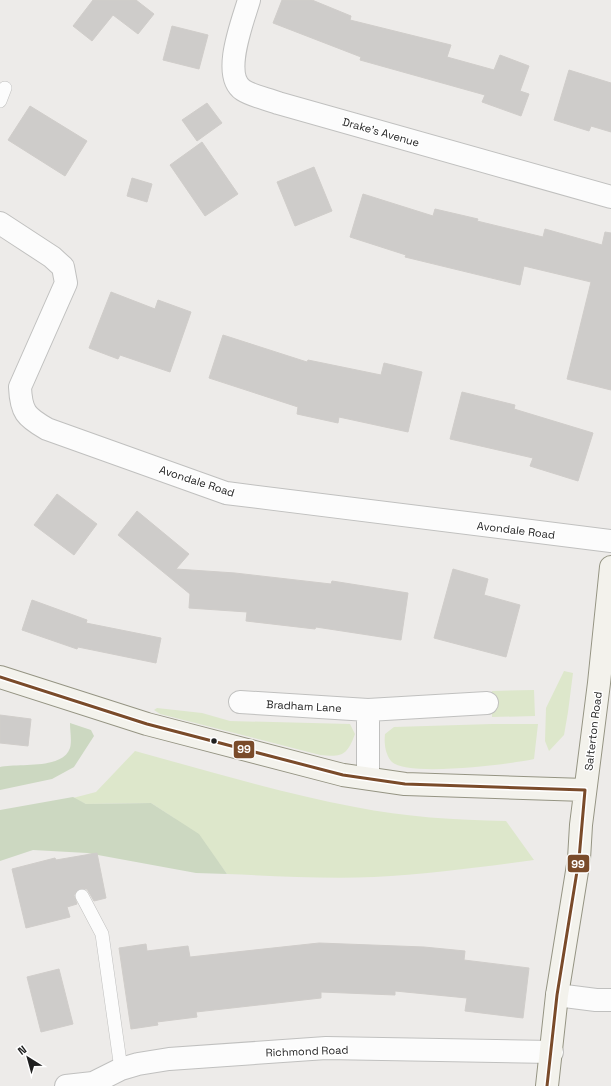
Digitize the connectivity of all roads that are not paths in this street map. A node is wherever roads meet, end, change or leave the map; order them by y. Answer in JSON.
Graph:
{"nodes":[{"id":1,"x":249,"y":0,"type":"edge"},
{"id":2,"x":5,"y":88,"type":"dead end"},
{"id":3,"x":0,"y":101,"type":"edge"},
{"id":4,"x":611,"y":197,"type":"edge"},
{"id":5,"x":0,"y":223,"type":"edge"},
{"id":6,"x":611,"y":541,"type":"edge"},
{"id":7,"x":611,"y":567,"type":"edge"},
{"id":8,"x":608,"y":608,"type":"edge"},
{"id":9,"x":0,"y":677,"type":"edge"},
{"id":10,"x":240,"y":702,"type":"dead end"},
{"id":11,"x":487,"y":703,"type":"dead end"},
{"id":12,"x":368,"y":710,"type":"junction"},
{"id":13,"x":368,"y":778,"type":"junction"},
{"id":14,"x":586,"y":790,"type":"junction"},
{"id":15,"x":82,"y":896,"type":"dead end"},
{"id":16,"x":557,"y":995,"type":"junction"},
{"id":17,"x":611,"y":1000,"type":"edge"},
{"id":18,"x":552,"y":1052,"type":"junction"},
{"id":19,"x":121,"y":1069,"type":"junction"},
{"id":20,"x":66,"y":1086,"type":"edge"},
{"id":21,"x":547,"y":1086,"type":"edge"}],
"edges":[{"from":1,"to":4,"type":"street","name":"Drake's Avenue"},
{"from":2,"to":3,"type":"lane"},
{"from":5,"to":6,"type":"street","name":"Avondale Road"},
{"from":7,"to":8,"type":"street","name":"Salterton Road"},
{"from":8,"to":14,"type":"street","name":"Salterton Road"},
{"from":9,"to":13,"type":"street"},
{"from":10,"to":12,"type":"street","name":"Bradham Lane"},
{"from":11,"to":12,"type":"street","name":"Bradham Lane"},
{"from":12,"to":13,"type":"street"},
{"from":13,"to":14,"type":"street"},
{"from":14,"to":16,"type":"street","name":"Salterton Road"},
{"from":15,"to":19,"type":"lane"},
{"from":16,"to":17,"type":"street"},
{"from":16,"to":18,"type":"street","name":"Salterton Road"},
{"from":18,"to":19,"type":"street","name":"Richmond Road"},
{"from":18,"to":21,"type":"street","name":"Salterton Road"},
{"from":19,"to":20,"type":"street","name":"Richmond Road"}]}
